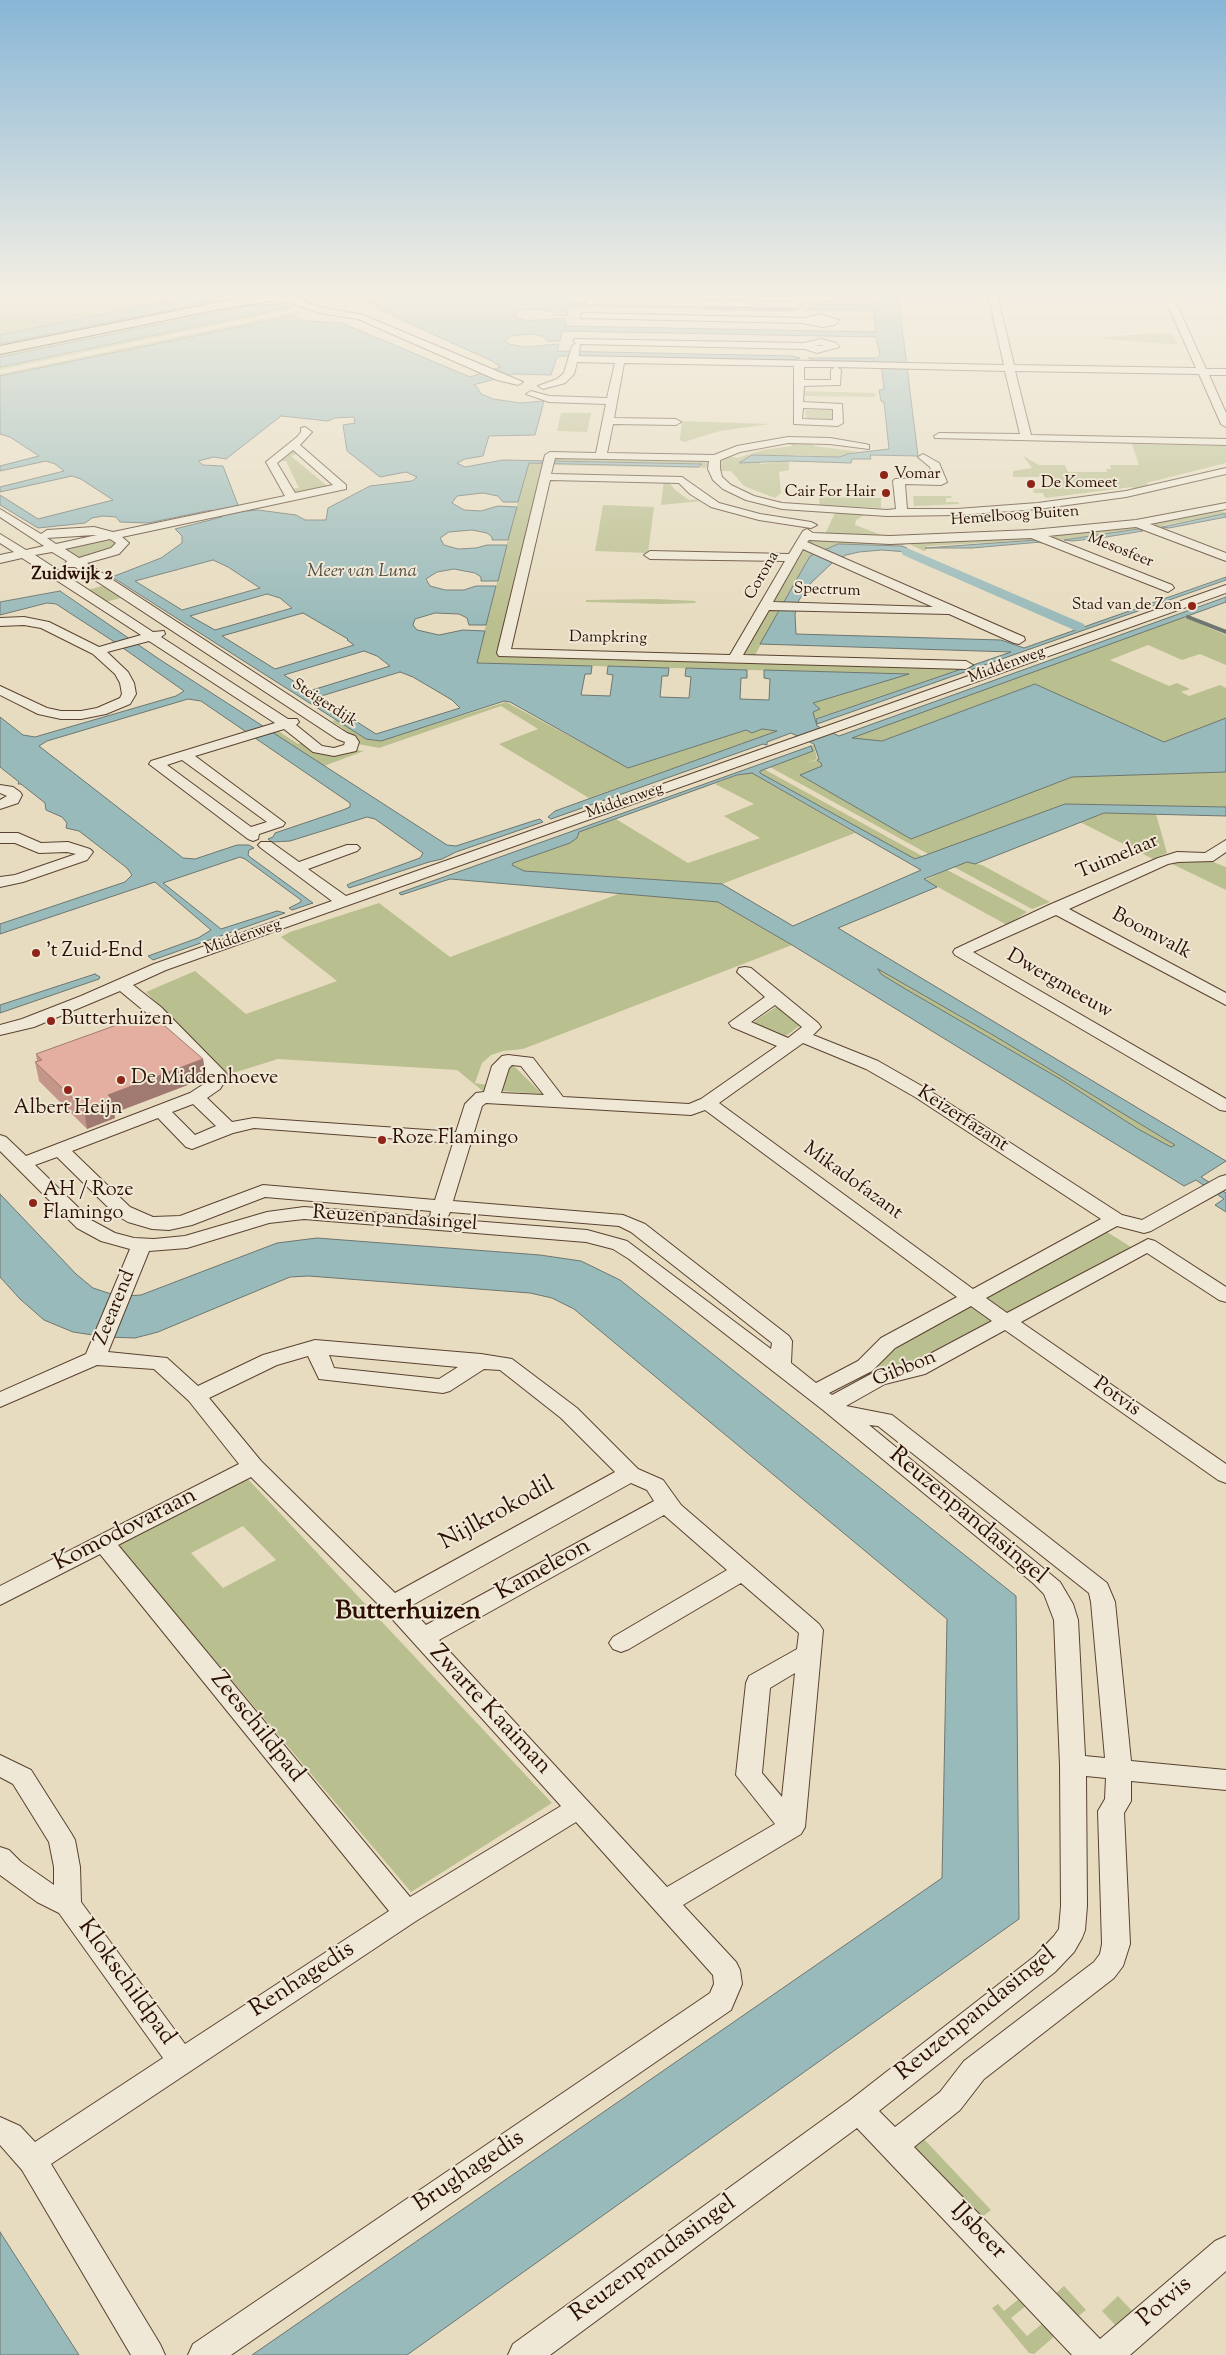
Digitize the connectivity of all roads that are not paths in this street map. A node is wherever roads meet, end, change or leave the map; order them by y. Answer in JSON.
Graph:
{"nodes":[{"id":1,"x":611,"y":404,"type":"edge"},
{"id":2,"x":1018,"y":404,"type":"edge"},
{"id":3,"x":1217,"y":404,"type":"edge"},
{"id":4,"x":798,"y":405,"type":"joint"},
{"id":5,"x":608,"y":421,"type":"junction"},
{"id":6,"x":676,"y":422,"type":"dead end"},
{"id":7,"x":798,"y":422,"type":"junction"},
{"id":8,"x":1226,"y":424,"type":"edge"},
{"id":9,"x":304,"y":430,"type":"dead end"},
{"id":10,"x":939,"y":436,"type":"dead end"},
{"id":11,"x":1026,"y":438,"type":"junction"},
{"id":12,"x":798,"y":440,"type":"junction"},
{"id":13,"x":1226,"y":442,"type":"edge"},
{"id":14,"x":293,"y":445,"type":"junction"},
{"id":15,"x":865,"y":448,"type":"dead end"},
{"id":16,"x":601,"y":456,"type":"junction"},
{"id":17,"x":923,"y":457,"type":"dead end"},
{"id":18,"x":715,"y":458,"type":"junction"},
{"id":19,"x":547,"y":466,"type":"junction"},
{"id":20,"x":1226,"y":471,"type":"edge"},
{"id":21,"x":740,"y":494,"type":"junction"},
{"id":22,"x":292,"y":497,"type":"junction"},
{"id":23,"x":710,"y":502,"type":"junction"},
{"id":24,"x":249,"y":506,"type":"joint"},
{"id":25,"x":1224,"y":508,"type":"edge"},
{"id":26,"x":820,"y":510,"type":"junction"},
{"id":27,"x":0,"y":512,"type":"edge"},
{"id":28,"x":902,"y":513,"type":"junction"},
{"id":29,"x":1136,"y":523,"type":"junction"},
{"id":30,"x":47,"y":534,"type":"dead end"},
{"id":31,"x":1032,"y":534,"type":"junction"},
{"id":32,"x":112,"y":535,"type":"junction"},
{"id":33,"x":806,"y":535,"type":"junction"},
{"id":34,"x":0,"y":538,"type":"edge"},
{"id":35,"x":52,"y":548,"type":"junction"},
{"id":36,"x":24,"y":554,"type":"junction"},
{"id":37,"x":650,"y":555,"type":"dead end"},
{"id":38,"x":1226,"y":556,"type":"edge"},
{"id":39,"x":792,"y":558,"type":"junction"},
{"id":40,"x":0,"y":559,"type":"edge"},
{"id":41,"x":78,"y":562,"type":"junction"},
{"id":42,"x":50,"y":570,"type":"junction"},
{"id":43,"x":1168,"y":588,"type":"dead end"},
{"id":44,"x":1226,"y":589,"type":"edge"},
{"id":45,"x":908,"y":591,"type":"junction"},
{"id":46,"x":765,"y":606,"type":"junction"},
{"id":47,"x":798,"y":606,"type":"joint"},
{"id":48,"x":888,"y":609,"type":"junction"},
{"id":49,"x":952,"y":612,"type":"junction"},
{"id":50,"x":0,"y":622,"type":"edge"},
{"id":51,"x":176,"y":629,"type":"junction"},
{"id":52,"x":151,"y":636,"type":"junction"},
{"id":53,"x":1019,"y":640,"type":"dead end"},
{"id":54,"x":98,"y":651,"type":"junction"},
{"id":55,"x":735,"y":658,"type":"junction"},
{"id":56,"x":966,"y":665,"type":"dead end"},
{"id":57,"x":0,"y":690,"type":"edge"},
{"id":58,"x":313,"y":716,"type":"junction"},
{"id":59,"x":279,"y":726,"type":"junction"},
{"id":60,"x":247,"y":736,"type":"joint"},
{"id":61,"x":184,"y":755,"type":"junction"},
{"id":62,"x":0,"y":789,"type":"edge"},
{"id":63,"x":0,"y":805,"type":"edge"},
{"id":64,"x":0,"y":838,"type":"edge"},
{"id":65,"x":256,"y":838,"type":"junction"},
{"id":66,"x":1226,"y":846,"type":"edge"},
{"id":67,"x":352,"y":848,"type":"dead end"},
{"id":68,"x":298,"y":867,"type":"junction"},
{"id":69,"x":0,"y":882,"type":"edge"},
{"id":70,"x":344,"y":902,"type":"junction"},
{"id":71,"x":1055,"y":908,"type":"junction"},
{"id":72,"x":745,"y":972,"type":"dead end"},
{"id":73,"x":121,"y":984,"type":"junction"},
{"id":74,"x":776,"y":997,"type":"junction"},
{"id":75,"x":1226,"y":1000,"type":"edge"},
{"id":76,"x":28,"y":1023,"type":"junction"},
{"id":77,"x":0,"y":1030,"type":"edge"},
{"id":78,"x":0,"y":1039,"type":"edge"},
{"id":79,"x":796,"y":1040,"type":"junction"},
{"id":80,"x":490,"y":1096,"type":"junction"},
{"id":81,"x":196,"y":1097,"type":"junction"},
{"id":82,"x":557,"y":1102,"type":"junction"},
{"id":83,"x":707,"y":1103,"type":"junction"},
{"id":84,"x":1226,"y":1106,"type":"edge"},
{"id":85,"x":161,"y":1111,"type":"junction"},
{"id":86,"x":228,"y":1128,"type":"junction"},
{"id":87,"x":465,"y":1138,"type":"junction"},
{"id":88,"x":3,"y":1142,"type":"edge"},
{"id":89,"x":60,"y":1150,"type":"junction"},
{"id":90,"x":24,"y":1163,"type":"junction"},
{"id":91,"x":1225,"y":1181,"type":"edge"},
{"id":92,"x":440,"y":1215,"type":"junction"},
{"id":93,"x":1115,"y":1220,"type":"junction"},
{"id":94,"x":1146,"y":1236,"type":"junction"},
{"id":95,"x":142,"y":1245,"type":"junction"},
{"id":96,"x":1226,"y":1296,"type":"edge"},
{"id":97,"x":971,"y":1297,"type":"junction"},
{"id":98,"x":1006,"y":1320,"type":"junction"},
{"id":99,"x":315,"y":1347,"type":"junction"},
{"id":100,"x":98,"y":1350,"type":"junction"},
{"id":101,"x":481,"y":1361,"type":"junction"},
{"id":102,"x":196,"y":1396,"type":"junction"},
{"id":103,"x":0,"y":1400,"type":"edge"},
{"id":104,"x":829,"y":1404,"type":"junction"},
{"id":105,"x":252,"y":1466,"type":"junction"},
{"id":106,"x":630,"y":1474,"type":"junction"},
{"id":107,"x":1226,"y":1475,"type":"edge"},
{"id":108,"x":661,"y":1494,"type":"junction"},
{"id":109,"x":104,"y":1544,"type":"junction"},
{"id":110,"x":743,"y":1571,"type":"junction"},
{"id":111,"x":0,"y":1596,"type":"edge"},
{"id":112,"x":393,"y":1605,"type":"junction"},
{"id":113,"x":422,"y":1638,"type":"junction"},
{"id":114,"x":621,"y":1643,"type":"dead end"},
{"id":115,"x":808,"y":1653,"type":"junction"},
{"id":116,"x":0,"y":1765,"type":"edge"},
{"id":117,"x":1073,"y":1765,"type":"junction"},
{"id":118,"x":1119,"y":1769,"type":"junction"},
{"id":119,"x":1226,"y":1780,"type":"edge"},
{"id":120,"x":578,"y":1808,"type":"junction"},
{"id":121,"x":792,"y":1827,"type":"junction"},
{"id":122,"x":0,"y":1858,"type":"edge"},
{"id":123,"x":663,"y":1903,"type":"junction"},
{"id":124,"x":68,"y":1905,"type":"junction"},
{"id":125,"x":408,"y":1913,"type":"junction"},
{"id":126,"x":728,"y":1984,"type":"joint"},
{"id":127,"x":181,"y":2061,"type":"junction"},
{"id":128,"x":859,"y":2110,"type":"junction"},
{"id":129,"x":0,"y":2130,"type":"edge"},
{"id":130,"x":894,"y":2146,"type":"junction"},
{"id":131,"x":32,"y":2160,"type":"junction"},
{"id":132,"x":1226,"y":2251,"type":"edge"},
{"id":133,"x":149,"y":2355,"type":"edge"},
{"id":134,"x":204,"y":2355,"type":"edge"},
{"id":135,"x":524,"y":2355,"type":"edge"},
{"id":136,"x":1094,"y":2355,"type":"edge"},
{"id":137,"x":1106,"y":2355,"type":"edge"}],
"edges":[{"from":1,"to":5,"type":"street"},
{"from":2,"to":11,"type":"street"},
{"from":3,"to":8,"type":"street"},
{"from":4,"to":7,"type":"street"},
{"from":4,"to":7,"type":"street"},
{"from":5,"to":6,"type":"street"},
{"from":5,"to":16,"type":"street"},
{"from":7,"to":12,"type":"street"},
{"from":9,"to":14,"type":"street"},
{"from":10,"to":11,"type":"street"},
{"from":11,"to":13,"type":"street"},
{"from":12,"to":15,"type":"street"},
{"from":12,"to":18,"type":"street"},
{"from":14,"to":22,"type":"street"},
{"from":14,"to":22,"type":"street"},
{"from":16,"to":18,"type":"street"},
{"from":16,"to":19,"type":"street"},
{"from":17,"to":28,"type":"street"},
{"from":18,"to":21,"type":"street"},
{"from":19,"to":23,"type":"street"},
{"from":19,"to":55,"type":"street","name":"Dampkring"},
{"from":20,"to":28,"type":"street"},
{"from":21,"to":23,"type":"street"},
{"from":21,"to":26,"type":"street"},
{"from":22,"to":24,"type":"street"},
{"from":23,"to":33,"type":"street"},
{"from":24,"to":32,"type":"street"},
{"from":25,"to":29,"type":"street","name":"Hemelboog Buiten"},
{"from":26,"to":28,"type":"street"},
{"from":26,"to":33,"type":"street","name":"Corona"},
{"from":27,"to":35,"type":"street","name":"Steigerdijk"},
{"from":29,"to":31,"type":"street","name":"Hemelboog Buiten"},
{"from":29,"to":38,"type":"street"},
{"from":30,"to":32,"type":"street"},
{"from":31,"to":33,"type":"street","name":"Hemelboog Buiten"},
{"from":31,"to":43,"type":"street","name":"Mesosfeer"},
{"from":32,"to":35,"type":"street"},
{"from":32,"to":41,"type":"street"},
{"from":33,"to":39,"type":"street","name":"Corona"},
{"from":33,"to":45,"type":"street","name":"Spectrum"},
{"from":34,"to":36,"type":"street","name":"Steigerdijk"},
{"from":35,"to":36,"type":"street"},
{"from":35,"to":41,"type":"street","name":"Steigerdijk"},
{"from":36,"to":40,"type":"street"},
{"from":36,"to":42,"type":"street","name":"Steigerdijk"},
{"from":37,"to":39,"type":"street"},
{"from":39,"to":46,"type":"street","name":"Corona"},
{"from":41,"to":42,"type":"street"},
{"from":41,"to":51,"type":"street","name":"Steigerdijk"},
{"from":42,"to":52,"type":"street","name":"Steigerdijk"},
{"from":44,"to":70,"type":"street","name":"Middenweg"},
{"from":45,"to":48,"type":"street","name":"Spectrum"},
{"from":45,"to":49,"type":"street","name":"Spectrum"},
{"from":46,"to":47,"type":"street","name":"Spectrum"},
{"from":46,"to":55,"type":"street","name":"Corona"},
{"from":47,"to":48,"type":"street","name":"Spectrum"},
{"from":48,"to":49,"type":"street","name":"Spectrum"},
{"from":49,"to":53,"type":"street","name":"Spectrum"},
{"from":50,"to":54,"type":"street"},
{"from":51,"to":52,"type":"street"},
{"from":51,"to":58,"type":"street","name":"Steigerdijk"},
{"from":52,"to":54,"type":"street"},
{"from":52,"to":59,"type":"street","name":"Steigerdijk"},
{"from":54,"to":57,"type":"street"},
{"from":55,"to":56,"type":"street","name":"Dampkring"},
{"from":58,"to":59,"type":"street"},
{"from":58,"to":59,"type":"street","name":"Steigerdijk"},
{"from":59,"to":60,"type":"street"},
{"from":60,"to":61,"type":"street"},
{"from":61,"to":65,"type":"street"},
{"from":61,"to":65,"type":"street"},
{"from":62,"to":63,"type":"street"},
{"from":64,"to":69,"type":"street"},
{"from":65,"to":68,"type":"street"},
{"from":66,"to":71,"type":"street","name":"Tuimelaar"},
{"from":67,"to":68,"type":"street"},
{"from":68,"to":70,"type":"street"},
{"from":70,"to":73,"type":"street","name":"Middenweg"},
{"from":71,"to":75,"type":"street","name":"Boomvalk"},
{"from":71,"to":84,"type":"street","name":"Dwergmeeuw"},
{"from":72,"to":74,"type":"street"},
{"from":73,"to":76,"type":"street","name":"Middenweg"},
{"from":73,"to":81,"type":"street"},
{"from":74,"to":79,"type":"street"},
{"from":74,"to":79,"type":"street","name":"Keizerfazant"},
{"from":76,"to":77,"type":"street","name":"Middenweg"},
{"from":76,"to":78,"type":"street","name":"Middenweg"},
{"from":79,"to":83,"type":"street"},
{"from":79,"to":93,"type":"street","name":"Keizerfazant"},
{"from":80,"to":82,"type":"street"},
{"from":80,"to":82,"type":"street"},
{"from":80,"to":87,"type":"street"},
{"from":81,"to":85,"type":"street"},
{"from":81,"to":86,"type":"street"},
{"from":82,"to":83,"type":"street"},
{"from":83,"to":97,"type":"street","name":"Mikadofazant"},
{"from":85,"to":86,"type":"street"},
{"from":85,"to":89,"type":"street"},
{"from":86,"to":87,"type":"street"},
{"from":87,"to":92,"type":"street"},
{"from":88,"to":90,"type":"street","name":"Reuzenpandasingel"},
{"from":89,"to":90,"type":"street"},
{"from":89,"to":92,"type":"street","name":"Reuzenpandasingel"},
{"from":90,"to":95,"type":"street","name":"Reuzenpandasingel"},
{"from":91,"to":94,"type":"street","name":"Gibbon"},
{"from":92,"to":95,"type":"street","name":"Reuzenpandasingel"},
{"from":92,"to":104,"type":"street","name":"Reuzenpandasingel"},
{"from":93,"to":94,"type":"street"},
{"from":93,"to":97,"type":"street","name":"Gibbon"},
{"from":94,"to":96,"type":"street"},
{"from":94,"to":98,"type":"street","name":"Gibbon"},
{"from":95,"to":100,"type":"street","name":"Zeearend"},
{"from":97,"to":98,"type":"street"},
{"from":97,"to":104,"type":"street","name":"Gibbon"},
{"from":98,"to":104,"type":"street","name":"Gibbon"},
{"from":98,"to":107,"type":"street","name":"Potvis"},
{"from":99,"to":101,"type":"street"},
{"from":99,"to":101,"type":"street"},
{"from":99,"to":102,"type":"street"},
{"from":100,"to":102,"type":"street","name":"Zwarte Kaaiman"},
{"from":100,"to":103,"type":"street","name":"Zeearend"},
{"from":101,"to":106,"type":"street"},
{"from":102,"to":105,"type":"street","name":"Zwarte Kaaiman"},
{"from":104,"to":117,"type":"street","name":"Reuzenpandasingel"},
{"from":104,"to":118,"type":"street","name":"Reuzenpandasingel"},
{"from":105,"to":109,"type":"street","name":"Komodovaraan"},
{"from":105,"to":112,"type":"street","name":"Zwarte Kaaiman"},
{"from":106,"to":108,"type":"street"},
{"from":106,"to":112,"type":"street","name":"Nijlkrokodil"},
{"from":108,"to":110,"type":"street"},
{"from":108,"to":113,"type":"street","name":"Kameleon"},
{"from":109,"to":111,"type":"street","name":"Komodovaraan"},
{"from":109,"to":125,"type":"street","name":"Zeeschildpad"},
{"from":110,"to":114,"type":"street"},
{"from":110,"to":115,"type":"street"},
{"from":112,"to":113,"type":"street","name":"Zwarte Kaaiman"},
{"from":113,"to":120,"type":"street","name":"Zwarte Kaaiman"},
{"from":115,"to":121,"type":"street"},
{"from":115,"to":121,"type":"street"},
{"from":116,"to":124,"type":"street","name":"Klokschildpad"},
{"from":117,"to":118,"type":"street"},
{"from":117,"to":128,"type":"street","name":"Reuzenpandasingel"},
{"from":118,"to":119,"type":"street"},
{"from":118,"to":130,"type":"street","name":"Reuzenpandasingel"},
{"from":120,"to":123,"type":"street","name":"Zwarte Kaaiman"},
{"from":120,"to":125,"type":"street","name":"Renhagedis"},
{"from":121,"to":123,"type":"street"},
{"from":122,"to":124,"type":"street","name":"Klokschildpad"},
{"from":123,"to":126,"type":"street","name":"Zwarte Kaaiman"},
{"from":124,"to":127,"type":"street","name":"Klokschildpad"},
{"from":125,"to":127,"type":"street","name":"Renhagedis"},
{"from":126,"to":134,"type":"street","name":"Brughagedis"},
{"from":127,"to":131,"type":"street","name":"Renhagedis"},
{"from":128,"to":130,"type":"street","name":"IJsbeer"},
{"from":128,"to":135,"type":"street","name":"Reuzenpandasingel"},
{"from":129,"to":131,"type":"street"},
{"from":130,"to":136,"type":"street","name":"IJsbeer"},
{"from":131,"to":133,"type":"street"},
{"from":132,"to":137,"type":"street","name":"Potvis"}]}
